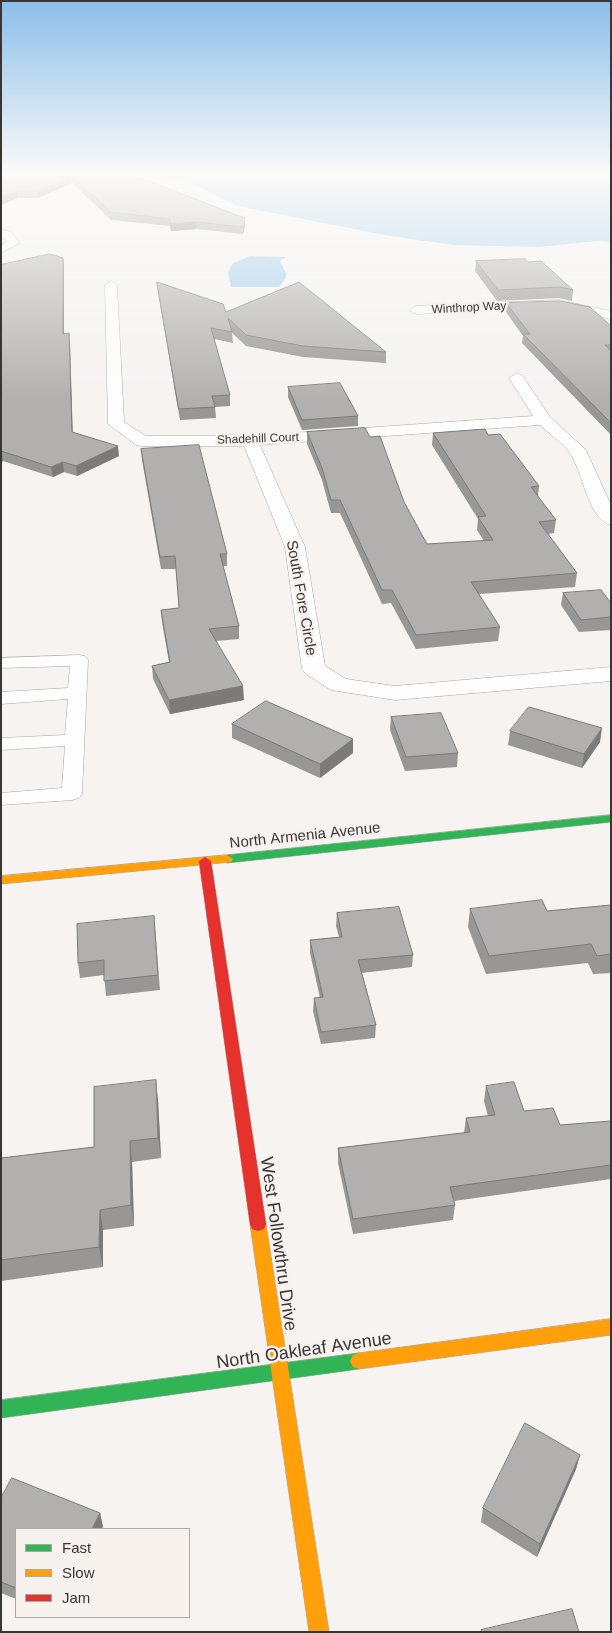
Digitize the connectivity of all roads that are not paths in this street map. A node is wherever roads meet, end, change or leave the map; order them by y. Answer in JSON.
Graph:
{"nodes":[{"id":1,"x":111,"y":285,"type":"dead end"},
{"id":2,"x":416,"y":310,"type":"dead end"},
{"id":3,"x":611,"y":315,"type":"edge"},
{"id":4,"x":517,"y":378,"type":"dead end"},
{"id":5,"x":544,"y":420,"type":"junction"},
{"id":6,"x":250,"y":441,"type":"junction"},
{"id":7,"x":611,"y":519,"type":"edge"},
{"id":8,"x":1,"y":663,"type":"edge"},
{"id":9,"x":611,"y":674,"type":"edge"},
{"id":10,"x":77,"y":693,"type":"junction"},
{"id":11,"x":1,"y":698,"type":"edge"},
{"id":12,"x":74,"y":740,"type":"junction"},
{"id":13,"x":1,"y":744,"type":"edge"},
{"id":14,"x":1,"y":799,"type":"edge"},
{"id":15,"x":611,"y":818,"type":"edge"},
{"id":16,"x":205,"y":861,"type":"junction"},
{"id":17,"x":1,"y":880,"type":"edge"},
{"id":18,"x":611,"y":1327,"type":"edge"},
{"id":19,"x":279,"y":1372,"type":"junction"},
{"id":20,"x":1,"y":1409,"type":"edge"},
{"id":21,"x":319,"y":1632,"type":"edge"}],
"edges":[{"from":1,"to":6,"type":"street","name":"Shadehill Court"},
{"from":2,"to":3,"type":"street","name":"Winthrop Way"},
{"from":4,"to":5,"type":"street"},
{"from":5,"to":6,"type":"street","name":"Shadehill Court"},
{"from":5,"to":7,"type":"street"},
{"from":6,"to":9,"type":"street","name":"South Fore Circle"},
{"from":8,"to":10,"type":"lane"},
{"from":10,"to":11,"type":"lane"},
{"from":10,"to":12,"type":"lane"},
{"from":12,"to":13,"type":"lane"},
{"from":12,"to":14,"type":"lane"},
{"from":15,"to":16,"type":"street","name":"North Armenia Avenue"},
{"from":16,"to":17,"type":"street","name":"North Armenia Avenue"},
{"from":16,"to":19,"type":"street","name":"West Followthru Drive"},
{"from":18,"to":19,"type":"street","name":"North Oakleaf Avenue"},
{"from":19,"to":20,"type":"street","name":"North Oakleaf Avenue"},
{"from":19,"to":21,"type":"street","name":"West Followthru Drive"}]}
